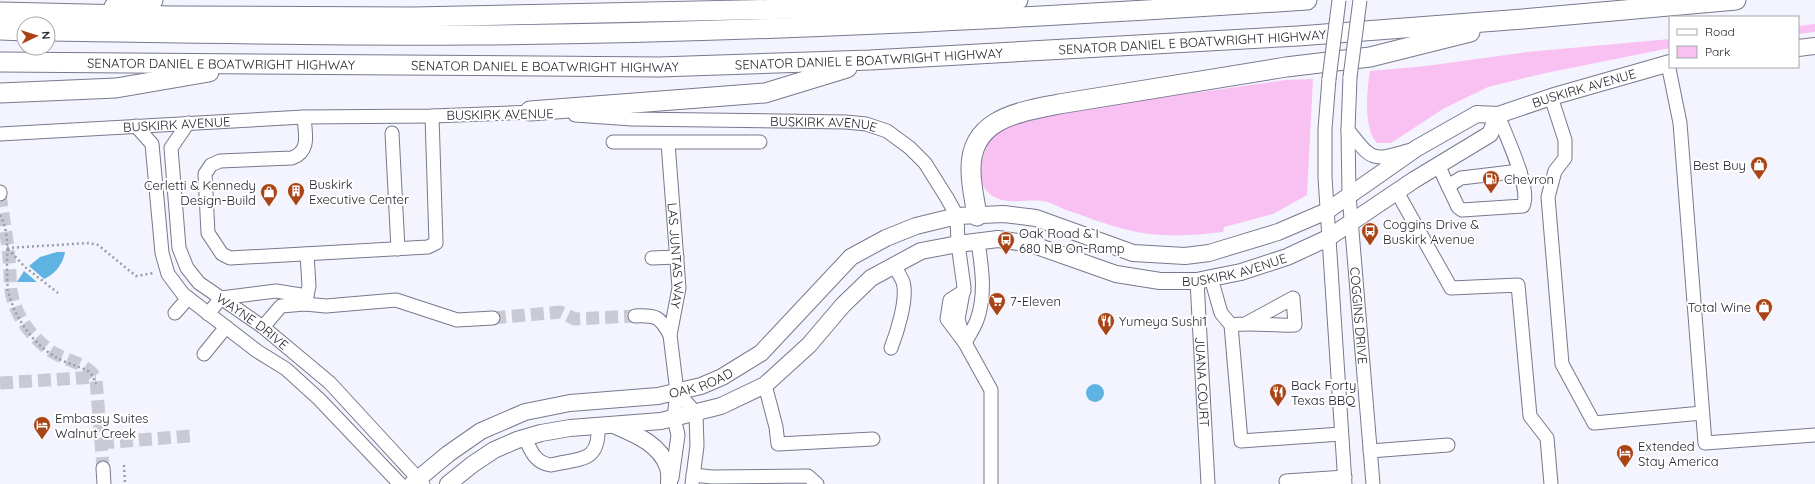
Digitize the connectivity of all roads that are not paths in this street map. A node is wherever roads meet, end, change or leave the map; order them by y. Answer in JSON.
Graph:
{"nodes":[{"id":1,"x":153,"y":0,"type":"edge"},
{"id":2,"x":1018,"y":0,"type":"edge"},
{"id":3,"x":1307,"y":0,"type":"edge"},
{"id":4,"x":1338,"y":0,"type":"edge"},
{"id":5,"x":1360,"y":0,"type":"edge"},
{"id":6,"x":1736,"y":0,"type":"edge"},
{"id":7,"x":0,"y":12,"type":"edge"},
{"id":8,"x":72,"y":14,"type":"junction"},
{"id":9,"x":1523,"y":19,"type":"junction"},
{"id":10,"x":0,"y":30,"type":"edge"},
{"id":11,"x":16,"y":31,"type":"edge"},
{"id":12,"x":56,"y":31,"type":"edge"},
{"id":13,"x":1815,"y":46,"type":"edge"},
{"id":14,"x":1799,"y":48,"type":"edge"},
{"id":15,"x":870,"y":60,"type":"junction"},
{"id":16,"x":0,"y":62,"type":"edge"},
{"id":17,"x":263,"y":64,"type":"junction"},
{"id":18,"x":1669,"y":64,"type":"edge"},
{"id":19,"x":1670,"y":68,"type":"edge"},
{"id":20,"x":0,"y":93,"type":"edge"},
{"id":21,"x":1551,"y":97,"type":"junction"},
{"id":22,"x":530,"y":111,"type":"junction"},
{"id":23,"x":1498,"y":115,"type":"junction"},
{"id":24,"x":432,"y":116,"type":"junction"},
{"id":25,"x":304,"y":117,"type":"junction"},
{"id":26,"x":188,"y":123,"type":"junction"},
{"id":27,"x":136,"y":126,"type":"junction"},
{"id":28,"x":1348,"y":130,"type":"junction"},
{"id":29,"x":392,"y":133,"type":"dead end"},
{"id":30,"x":0,"y":134,"type":"edge"},
{"id":31,"x":613,"y":142,"type":"dead end"},
{"id":32,"x":760,"y":142,"type":"dead end"},
{"id":33,"x":668,"y":143,"type":"junction"},
{"id":34,"x":1416,"y":148,"type":"junction"},
{"id":35,"x":1439,"y":167,"type":"junction"},
{"id":36,"x":1520,"y":171,"type":"junction"},
{"id":37,"x":1448,"y":186,"type":"junction"},
{"id":38,"x":1397,"y":192,"type":"junction"},
{"id":39,"x":1349,"y":195,"type":"junction"},
{"id":40,"x":1327,"y":211,"type":"junction"},
{"id":41,"x":956,"y":216,"type":"junction"},
{"id":42,"x":977,"y":216,"type":"junction"},
{"id":43,"x":1352,"y":222,"type":"junction"},
{"id":44,"x":1328,"y":238,"type":"junction"},
{"id":45,"x":978,"y":242,"type":"junction"},
{"id":46,"x":958,"y":244,"type":"junction"},
{"id":47,"x":398,"y":249,"type":"junction"},
{"id":48,"x":307,"y":254,"type":"junction"},
{"id":49,"x":677,"y":257,"type":"junction"},
{"id":50,"x":652,"y":258,"type":"dead end"},
{"id":51,"x":894,"y":265,"type":"junction"},
{"id":52,"x":1204,"y":279,"type":"junction"},
{"id":53,"x":188,"y":298,"type":"junction"},
{"id":54,"x":221,"y":298,"type":"junction"},
{"id":55,"x":306,"y":300,"type":"junction"},
{"id":56,"x":175,"y":313,"type":"dead end"},
{"id":57,"x":208,"y":314,"type":"junction"},
{"id":58,"x":635,"y":316,"type":"tunnel mouth"},
{"id":59,"x":493,"y":318,"type":"tunnel mouth"},
{"id":60,"x":1247,"y":323,"type":"dead end"},
{"id":61,"x":1231,"y":325,"type":"junction"},
{"id":62,"x":226,"y":327,"type":"junction"},
{"id":63,"x":263,"y":328,"type":"junction"},
{"id":64,"x":670,"y":335,"type":"junction"},
{"id":65,"x":965,"y":343,"type":"junction"},
{"id":66,"x":891,"y":348,"type":"dead end"},
{"id":67,"x":204,"y":354,"type":"dead end"},
{"id":68,"x":765,"y":385,"type":"junction"},
{"id":69,"x":677,"y":392,"type":"junction"},
{"id":70,"x":696,"y":413,"type":"junction"},
{"id":71,"x":1702,"y":413,"type":"junction"},
{"id":72,"x":674,"y":418,"type":"junction"},
{"id":73,"x":615,"y":425,"type":"junction"},
{"id":74,"x":598,"y":426,"type":"junction"},
{"id":75,"x":1342,"y":434,"type":"junction"},
{"id":76,"x":1815,"y":436,"type":"edge"},
{"id":77,"x":525,"y":438,"type":"junction"},
{"id":78,"x":873,"y":439,"type":"dead end"},
{"id":79,"x":1448,"y":445,"type":"dead end"},
{"id":80,"x":1370,"y":451,"type":"junction"},
{"id":81,"x":102,"y":468,"type":"tunnel mouth"},
{"id":82,"x":693,"y":480,"type":"edge"},
{"id":83,"x":1286,"y":481,"type":"dead end"},
{"id":84,"x":1345,"y":481,"type":"edge"},
{"id":85,"x":418,"y":482,"type":"edge"},
{"id":86,"x":104,"y":484,"type":"edge"},
{"id":87,"x":400,"y":484,"type":"edge"},
{"id":88,"x":448,"y":484,"type":"edge"},
{"id":89,"x":670,"y":484,"type":"edge"},
{"id":90,"x":817,"y":484,"type":"edge"},
{"id":91,"x":991,"y":484,"type":"edge"},
{"id":92,"x":1208,"y":484,"type":"edge"},
{"id":93,"x":1373,"y":484,"type":"edge"},
{"id":94,"x":1551,"y":484,"type":"edge"}],
"edges":[{"from":1,"to":8,"type":"highway"},
{"from":2,"to":8,"type":"highway"},
{"from":3,"to":12,"type":"highway"},
{"from":4,"to":40,"type":"street","name":"COGGINS DRIVE","bridge":true},
{"from":5,"to":28,"type":"street","name":"COGGINS DRIVE","bridge":true},
{"from":6,"to":9,"type":"highway","name":"SENATOR DANIEL E BOATWRIGHT HIGHWAY"},
{"from":7,"to":8,"type":"highway"},
{"from":9,"to":15,"type":"highway","name":"SENATOR DANIEL E BOATWRIGHT HIGHWAY"},
{"from":9,"to":42,"type":"highway"},
{"from":10,"to":11,"type":"highway"},
{"from":13,"to":14,"type":"main road"},
{"from":15,"to":17,"type":"highway","name":"SENATOR DANIEL E BOATWRIGHT HIGHWAY"},
{"from":15,"to":22,"type":"highway"},
{"from":16,"to":17,"type":"highway","name":"SENATOR DANIEL E BOATWRIGHT HIGHWAY"},
{"from":17,"to":20,"type":"highway"},
{"from":18,"to":21,"type":"main road","name":"BUSKIRK AVENUE"},
{"from":19,"to":71,"type":"street"},
{"from":21,"to":23,"type":"main road","name":"BUSKIRK AVENUE"},
{"from":21,"to":71,"type":"street"},
{"from":22,"to":24,"type":"street","name":"BUSKIRK AVENUE"},
{"from":22,"to":41,"type":"street","name":"BUSKIRK AVENUE"},
{"from":23,"to":34,"type":"main road","name":"BUSKIRK AVENUE"},
{"from":23,"to":35,"type":"main road","name":"BUSKIRK AVENUE"},
{"from":23,"to":36,"type":"street"},
{"from":24,"to":25,"type":"street","name":"BUSKIRK AVENUE"},
{"from":24,"to":47,"type":"street"},
{"from":25,"to":26,"type":"street","name":"BUSKIRK AVENUE"},
{"from":25,"to":48,"type":"street"},
{"from":26,"to":27,"type":"street","name":"BUSKIRK AVENUE"},
{"from":26,"to":54,"type":"street","name":"WAYNE DRIVE"},
{"from":27,"to":30,"type":"street","name":"BUSKIRK AVENUE"},
{"from":27,"to":53,"type":"street","name":"WAYNE DRIVE"},
{"from":28,"to":34,"type":"street"},
{"from":28,"to":39,"type":"street","name":"COGGINS DRIVE"},
{"from":29,"to":47,"type":"street"},
{"from":31,"to":33,"type":"street"},
{"from":32,"to":33,"type":"street"},
{"from":33,"to":49,"type":"street","name":"LAS JUNTAS WAY"},
{"from":34,"to":39,"type":"main road","name":"BUSKIRK AVENUE"},
{"from":35,"to":37,"type":"street"},
{"from":35,"to":38,"type":"main road","name":"BUSKIRK AVENUE"},
{"from":36,"to":37,"type":"street"},
{"from":36,"to":37,"type":"street"},
{"from":38,"to":43,"type":"main road","name":"BUSKIRK AVENUE"},
{"from":38,"to":94,"type":"street"},
{"from":39,"to":40,"type":"main road","name":"BUSKIRK AVENUE"},
{"from":39,"to":43,"type":"street","name":"COGGINS DRIVE"},
{"from":40,"to":42,"type":"main road","name":"BUSKIRK AVENUE"},
{"from":40,"to":44,"type":"street","name":"COGGINS DRIVE"},
{"from":41,"to":42,"type":"main road","name":"BUSKIRK AVENUE"},
{"from":41,"to":46,"type":"street","name":"BUSKIRK AVENUE"},
{"from":41,"to":69,"type":"main road","name":"OAK ROAD"},
{"from":42,"to":45,"type":"main road"},
{"from":43,"to":44,"type":"main road","name":"BUSKIRK AVENUE"},
{"from":43,"to":80,"type":"street","name":"COGGINS DRIVE"},
{"from":44,"to":52,"type":"main road","name":"BUSKIRK AVENUE"},
{"from":44,"to":75,"type":"street","name":"COGGINS DRIVE"},
{"from":45,"to":46,"type":"main road","name":"BUSKIRK AVENUE"},
{"from":45,"to":52,"type":"main road","name":"BUSKIRK AVENUE"},
{"from":45,"to":65,"type":"street"},
{"from":46,"to":51,"type":"main road","name":"OAK ROAD"},
{"from":46,"to":65,"type":"street"},
{"from":47,"to":48,"type":"street"},
{"from":48,"to":55,"type":"street"},
{"from":49,"to":50,"type":"street"},
{"from":49,"to":64,"type":"street","name":"LAS JUNTAS WAY"},
{"from":51,"to":66,"type":"street"},
{"from":51,"to":68,"type":"main road","name":"OAK ROAD"},
{"from":52,"to":61,"type":"street"},
{"from":52,"to":92,"type":"street","name":"JUANA COURT"},
{"from":53,"to":56,"type":"street"},
{"from":53,"to":57,"type":"street","name":"WAYNE DRIVE"},
{"from":54,"to":55,"type":"street"},
{"from":54,"to":57,"type":"street"},
{"from":54,"to":63,"type":"street","name":"WAYNE DRIVE"},
{"from":55,"to":59,"type":"street"},
{"from":55,"to":63,"type":"street"},
{"from":57,"to":62,"type":"street","name":"WAYNE DRIVE"},
{"from":58,"to":64,"type":"street"},
{"from":60,"to":61,"type":"street"},
{"from":61,"to":75,"type":"street"},
{"from":62,"to":67,"type":"street"},
{"from":62,"to":87,"type":"street","name":"WAYNE DRIVE"},
{"from":63,"to":85,"type":"street","name":"WAYNE DRIVE"},
{"from":64,"to":69,"type":"street","name":"LAS JUNTAS WAY"},
{"from":65,"to":91,"type":"street"},
{"from":68,"to":70,"type":"main road","name":"OAK ROAD"},
{"from":68,"to":78,"type":"street"},
{"from":69,"to":70,"type":"street"},
{"from":69,"to":72,"type":"street","name":"LAS JUNTAS WAY"},
{"from":69,"to":85,"type":"main road","name":"OAK ROAD"},
{"from":70,"to":72,"type":"main road","name":"OAK ROAD"},
{"from":70,"to":82,"type":"street"},
{"from":71,"to":76,"type":"street"},
{"from":72,"to":73,"type":"main road","name":"OAK ROAD"},
{"from":72,"to":89,"type":"street","name":"LAS JUNTAS WAY"},
{"from":73,"to":74,"type":"main road","name":"OAK ROAD"},
{"from":73,"to":89,"type":"main road"},
{"from":74,"to":77,"type":"main road","name":"OAK ROAD"},
{"from":74,"to":77,"type":"street"},
{"from":75,"to":84,"type":"street","name":"COGGINS DRIVE"},
{"from":77,"to":88,"type":"main road","name":"OAK ROAD"},
{"from":79,"to":80,"type":"street"},
{"from":80,"to":93,"type":"street","name":"COGGINS DRIVE"},
{"from":81,"to":86,"type":"street"},
{"from":82,"to":90,"type":"street"},
{"from":83,"to":84,"type":"street"}]}
